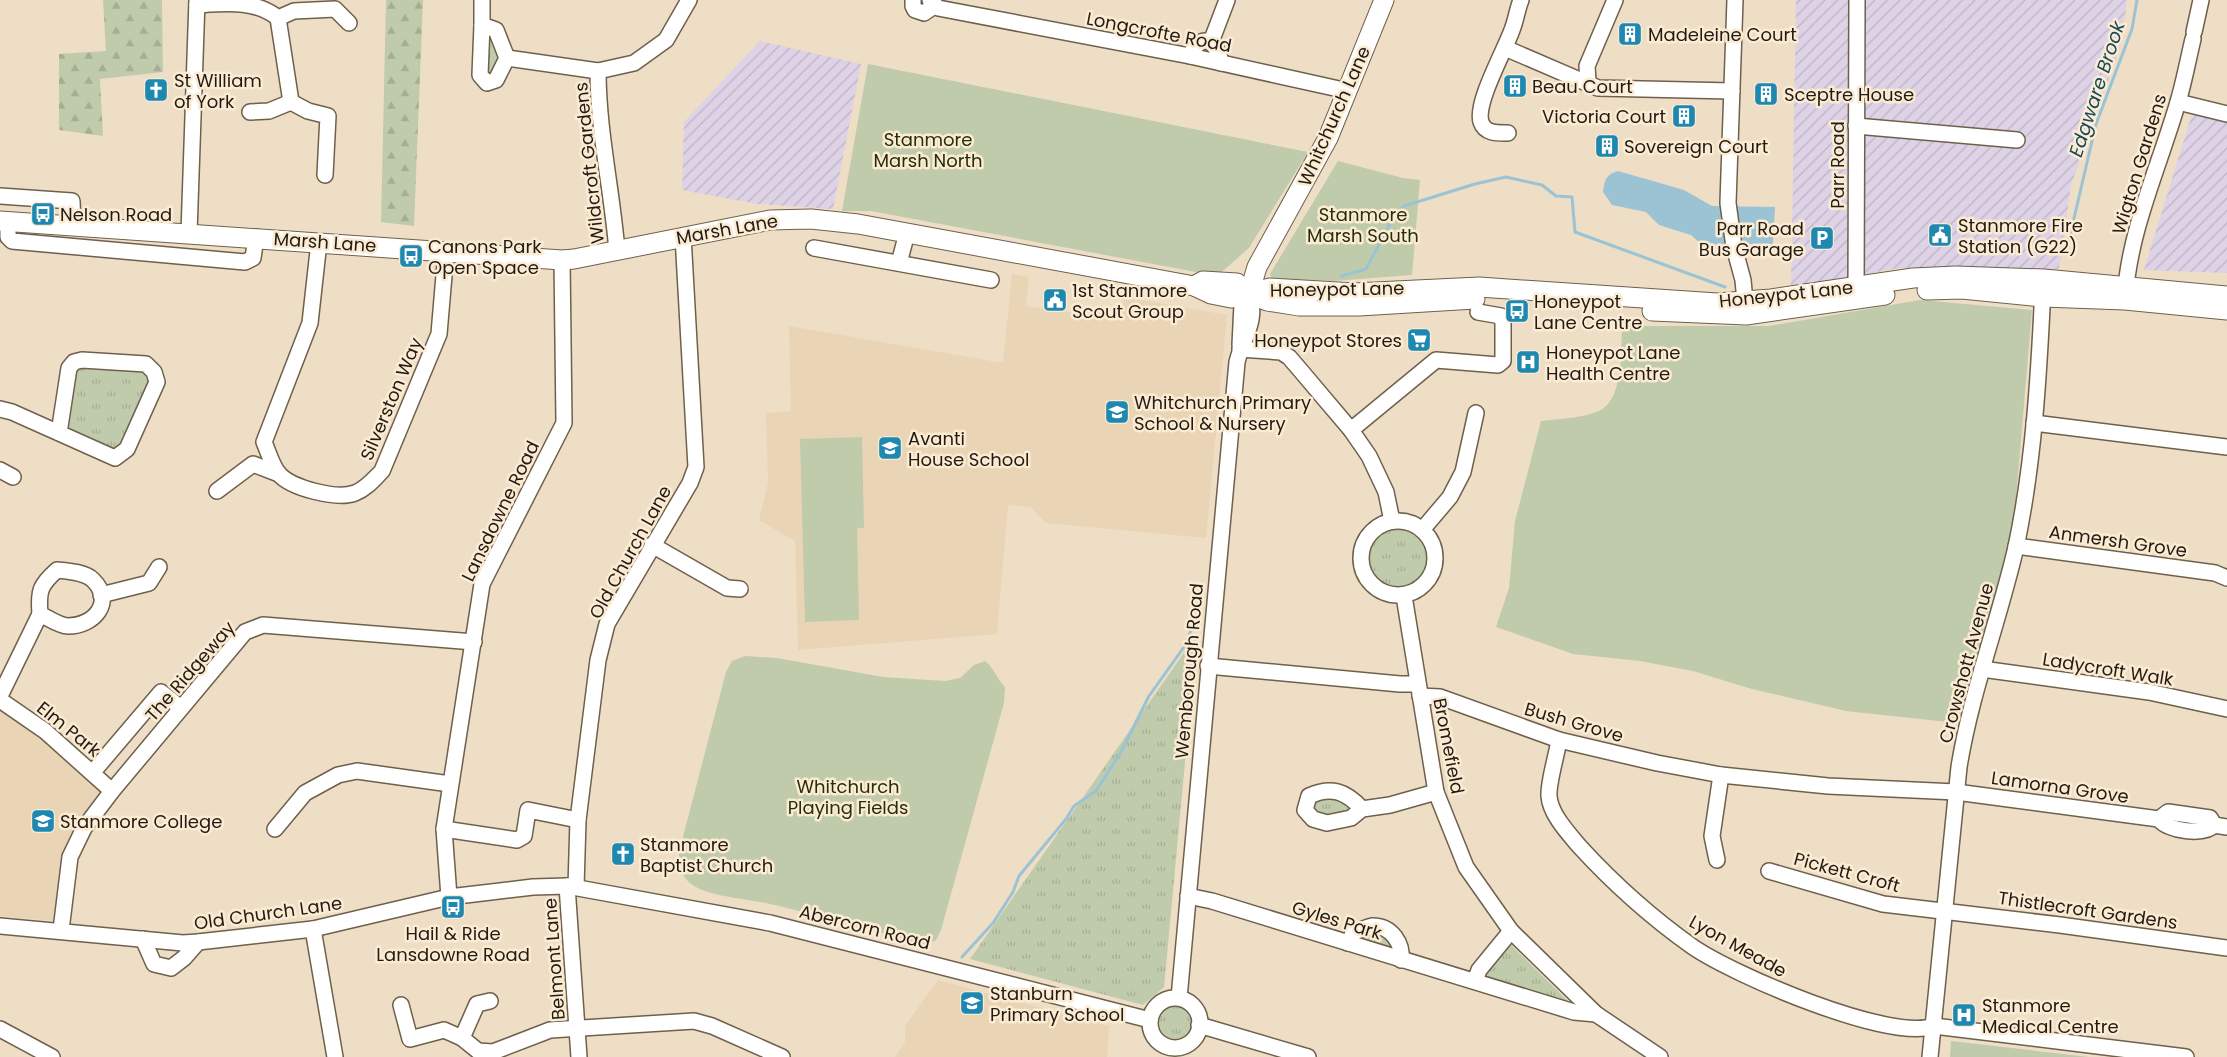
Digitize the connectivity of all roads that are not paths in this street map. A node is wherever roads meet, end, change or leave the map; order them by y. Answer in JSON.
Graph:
{"nodes":[{"id":1,"x":482,"y":0,"type":"edge"},
{"id":2,"x":689,"y":0,"type":"edge"},
{"id":3,"x":913,"y":0,"type":"edge"},
{"id":4,"x":1227,"y":0,"type":"edge"},
{"id":5,"x":1384,"y":0,"type":"edge"},
{"id":6,"x":1521,"y":0,"type":"edge"},
{"id":7,"x":1615,"y":0,"type":"edge"},
{"id":8,"x":1735,"y":0,"type":"edge"},
{"id":9,"x":1857,"y":0,"type":"edge"},
{"id":10,"x":2201,"y":0,"type":"edge"},
{"id":11,"x":197,"y":2,"type":"edge"},
{"id":12,"x":932,"y":3,"type":"edge"},
{"id":13,"x":278,"y":18,"type":"junction"},
{"id":14,"x":349,"y":23,"type":"dead end"},
{"id":15,"x":482,"y":25,"type":"junction"},
{"id":16,"x":1211,"y":42,"type":"junction"},
{"id":17,"x":1505,"y":48,"type":"junction"},
{"id":18,"x":1190,"y":56,"type":"junction"},
{"id":19,"x":507,"y":58,"type":"junction"},
{"id":20,"x":1221,"y":63,"type":"junction"},
{"id":21,"x":598,"y":71,"type":"junction"},
{"id":22,"x":1588,"y":82,"type":"junction"},
{"id":23,"x":1732,"y":90,"type":"junction"},
{"id":24,"x":1348,"y":91,"type":"junction"},
{"id":25,"x":291,"y":102,"type":"junction"},
{"id":26,"x":2178,"y":102,"type":"junction"},
{"id":27,"x":250,"y":112,"type":"dead end"},
{"id":28,"x":2227,"y":114,"type":"edge"},
{"id":29,"x":1856,"y":126,"type":"junction"},
{"id":30,"x":1508,"y":133,"type":"dead end"},
{"id":31,"x":2017,"y":140,"type":"dead end"},
{"id":32,"x":325,"y":175,"type":"dead end"},
{"id":33,"x":0,"y":196,"type":"edge"},
{"id":34,"x":4,"y":221,"type":"edge"},
{"id":35,"x":73,"y":225,"type":"junction"},
{"id":36,"x":190,"y":233,"type":"junction"},
{"id":37,"x":906,"y":233,"type":"junction"},
{"id":38,"x":683,"y":236,"type":"junction"},
{"id":39,"x":256,"y":237,"type":"junction"},
{"id":40,"x":318,"y":242,"type":"junction"},
{"id":41,"x":814,"y":248,"type":"dead end"},
{"id":42,"x":617,"y":251,"type":"junction"},
{"id":43,"x":446,"y":252,"type":"junction"},
{"id":44,"x":562,"y":260,"type":"junction"},
{"id":45,"x":898,"y":263,"type":"junction"},
{"id":46,"x":991,"y":280,"type":"dead end"},
{"id":47,"x":2043,"y":288,"type":"junction"},
{"id":48,"x":2125,"y":293,"type":"junction"},
{"id":49,"x":1249,"y":294,"type":"junction"},
{"id":50,"x":1856,"y":294,"type":"junction"},
{"id":51,"x":2227,"y":296,"type":"edge"},
{"id":52,"x":1745,"y":308,"type":"junction"},
{"id":53,"x":2227,"y":310,"type":"edge"},
{"id":54,"x":1478,"y":312,"type":"dead end"},
{"id":55,"x":1240,"y":348,"type":"junction"},
{"id":56,"x":0,"y":409,"type":"edge"},
{"id":57,"x":1476,"y":413,"type":"dead end"},
{"id":58,"x":2034,"y":423,"type":"junction"},
{"id":59,"x":1351,"y":430,"type":"junction"},
{"id":60,"x":59,"y":433,"type":"junction"},
{"id":61,"x":264,"y":442,"type":"junction"},
{"id":62,"x":2227,"y":447,"type":"edge"},
{"id":63,"x":253,"y":464,"type":"junction"},
{"id":64,"x":279,"y":474,"type":"junction"},
{"id":65,"x":217,"y":491,"type":"dead end"},
{"id":66,"x":1392,"y":521,"type":"junction"},
{"id":67,"x":1422,"y":530,"type":"junction"},
{"id":68,"x":652,"y":546,"type":"junction"},
{"id":69,"x":2016,"y":546,"type":"junction"},
{"id":70,"x":159,"y":566,"type":"dead end"},
{"id":71,"x":2223,"y":574,"type":"edge"},
{"id":72,"x":740,"y":589,"type":"dead end"},
{"id":73,"x":101,"y":595,"type":"junction"},
{"id":74,"x":1404,"y":596,"type":"junction"},
{"id":75,"x":40,"y":614,"type":"junction"},
{"id":76,"x":474,"y":642,"type":"junction"},
{"id":77,"x":1208,"y":666,"type":"junction"},
{"id":78,"x":1982,"y":669,"type":"junction"},
{"id":79,"x":1419,"y":690,"type":"junction"},
{"id":80,"x":0,"y":696,"type":"edge"},
{"id":81,"x":0,"y":700,"type":"edge"},
{"id":82,"x":181,"y":708,"type":"junction"},
{"id":83,"x":2227,"y":709,"type":"edge"},
{"id":84,"x":1559,"y":740,"type":"junction"},
{"id":85,"x":92,"y":772,"type":"junction"},
{"id":86,"x":1721,"y":775,"type":"junction"},
{"id":87,"x":450,"y":784,"type":"junction"},
{"id":88,"x":112,"y":790,"type":"junction"},
{"id":89,"x":1436,"y":792,"type":"junction"},
{"id":90,"x":1956,"y":792,"type":"junction"},
{"id":91,"x":1362,"y":809,"type":"dead end"},
{"id":92,"x":578,"y":820,"type":"junction"},
{"id":93,"x":2221,"y":826,"type":"edge"},
{"id":94,"x":444,"y":828,"type":"junction"},
{"id":95,"x":274,"y":829,"type":"dead end"},
{"id":96,"x":1717,"y":860,"type":"dead end"},
{"id":97,"x":1769,"y":870,"type":"dead end"},
{"id":98,"x":572,"y":886,"type":"junction"},
{"id":99,"x":1188,"y":896,"type":"junction"},
{"id":100,"x":449,"y":897,"type":"junction"},
{"id":101,"x":1944,"y":910,"type":"junction"},
{"id":102,"x":0,"y":926,"type":"edge"},
{"id":103,"x":313,"y":929,"type":"junction"},
{"id":104,"x":61,"y":930,"type":"junction"},
{"id":105,"x":1511,"y":931,"type":"junction"},
{"id":106,"x":143,"y":939,"type":"junction"},
{"id":107,"x":198,"y":942,"type":"junction"},
{"id":108,"x":1348,"y":943,"type":"junction"},
{"id":109,"x":2227,"y":948,"type":"edge"},
{"id":110,"x":1401,"y":960,"type":"junction"},
{"id":111,"x":1475,"y":981,"type":"junction"},
{"id":112,"x":1179,"y":998,"type":"junction"},
{"id":113,"x":490,"y":1001,"type":"dead end"},
{"id":114,"x":401,"y":1005,"type":"dead end"},
{"id":115,"x":1596,"y":1014,"type":"junction"},
{"id":116,"x":1150,"y":1020,"type":"junction"},
{"id":117,"x":1199,"y":1025,"type":"junction"},
{"id":118,"x":1934,"y":1026,"type":"junction"},
{"id":119,"x":577,"y":1027,"type":"junction"},
{"id":120,"x":0,"y":1029,"type":"edge"},
{"id":121,"x":462,"y":1038,"type":"junction"},
{"id":122,"x":753,"y":1051,"type":"edge"},
{"id":123,"x":1174,"y":1053,"type":"edge"},
{"id":124,"x":1303,"y":1056,"type":"edge"},
{"id":125,"x":52,"y":1057,"type":"edge"},
{"id":126,"x":335,"y":1057,"type":"edge"},
{"id":127,"x":579,"y":1057,"type":"edge"},
{"id":128,"x":782,"y":1057,"type":"edge"},
{"id":129,"x":1660,"y":1057,"type":"edge"},
{"id":130,"x":1930,"y":1057,"type":"edge"},
{"id":131,"x":2186,"y":1057,"type":"edge"}],
"edges":[{"from":1,"to":15,"type":"street"},
{"from":2,"to":21,"type":"street"},
{"from":3,"to":12,"type":"street","name":"Longcrofte Road"},
{"from":4,"to":16,"type":"street"},
{"from":5,"to":24,"type":"main road","name":"Whitchurch Lane"},
{"from":6,"to":17,"type":"street"},
{"from":7,"to":22,"type":"street"},
{"from":8,"to":23,"type":"street"},
{"from":9,"to":29,"type":"street","name":"Parr Road"},
{"from":10,"to":26,"type":"street","name":"Wigton Gardens"},
{"from":11,"to":13,"type":"street"},
{"from":11,"to":36,"type":"street"},
{"from":12,"to":18,"type":"street","name":"Longcrofte Road"},
{"from":13,"to":14,"type":"street"},
{"from":13,"to":25,"type":"street"},
{"from":15,"to":19,"type":"street"},
{"from":15,"to":19,"type":"street"},
{"from":16,"to":18,"type":"street"},
{"from":16,"to":20,"type":"street"},
{"from":17,"to":22,"type":"street"},
{"from":17,"to":30,"type":"street"},
{"from":18,"to":20,"type":"street","name":"Longcrofte Road"},
{"from":19,"to":21,"type":"street"},
{"from":20,"to":24,"type":"street","name":"Longcrofte Road"},
{"from":21,"to":42,"type":"street","name":"Wildcroft Gardens"},
{"from":22,"to":23,"type":"street"},
{"from":23,"to":52,"type":"street"},
{"from":24,"to":49,"type":"main road","name":"Whitchurch Lane"},
{"from":25,"to":27,"type":"street"},
{"from":25,"to":32,"type":"street"},
{"from":26,"to":28,"type":"street"},
{"from":26,"to":48,"type":"street","name":"Wigton Gardens"},
{"from":29,"to":31,"type":"street"},
{"from":29,"to":50,"type":"street","name":"Parr Road"},
{"from":33,"to":35,"type":"street"},
{"from":34,"to":35,"type":"main road","name":"Marsh Lane"},
{"from":34,"to":39,"type":"street","name":"Marsh Lane"},
{"from":35,"to":36,"type":"main road","name":"Marsh Lane"},
{"from":36,"to":39,"type":"main road","name":"Marsh Lane"},
{"from":37,"to":38,"type":"main road","name":"Marsh Lane"},
{"from":37,"to":45,"type":"street"},
{"from":37,"to":49,"type":"main road","name":"Marsh Lane"},
{"from":38,"to":42,"type":"main road","name":"Marsh Lane"},
{"from":38,"to":68,"type":"street","name":"Old Church Lane"},
{"from":39,"to":40,"type":"main road","name":"Marsh Lane"},
{"from":40,"to":43,"type":"main road","name":"Marsh Lane"},
{"from":40,"to":61,"type":"street"},
{"from":41,"to":45,"type":"street"},
{"from":42,"to":44,"type":"main road","name":"Marsh Lane"},
{"from":43,"to":44,"type":"main road","name":"Marsh Lane"},
{"from":43,"to":64,"type":"street","name":"Silverston Way"},
{"from":44,"to":76,"type":"street","name":"Lansdowne Road"},
{"from":45,"to":46,"type":"street"},
{"from":47,"to":48,"type":"main road","name":"Honeypot Lane"},
{"from":47,"to":50,"type":"main road","name":"Honeypot Lane"},
{"from":47,"to":58,"type":"street","name":"Crowshott Avenue"},
{"from":48,"to":51,"type":"main road","name":"Honeypot Lane"},
{"from":48,"to":53,"type":"main road","name":"Honeypot Lane"},
{"from":49,"to":52,"type":"main road","name":"Honeypot Lane"},
{"from":49,"to":55,"type":"street","name":"Wemborough Road"},
{"from":50,"to":52,"type":"main road","name":"Honeypot Lane"},
{"from":54,"to":59,"type":"street"},
{"from":55,"to":59,"type":"street"},
{"from":55,"to":77,"type":"street","name":"Wemborough Road"},
{"from":56,"to":60,"type":"street"},
{"from":57,"to":67,"type":"street"},
{"from":58,"to":62,"type":"street"},
{"from":58,"to":69,"type":"street","name":"Crowshott Avenue"},
{"from":59,"to":66,"type":"street"},
{"from":60,"to":60,"type":"street"},
{"from":61,"to":63,"type":"street"},
{"from":61,"to":64,"type":"street"},
{"from":63,"to":64,"type":"street","name":"Silverston Way"},
{"from":63,"to":65,"type":"street"},
{"from":66,"to":67,"type":"street"},
{"from":66,"to":74,"type":"street"},
{"from":67,"to":74,"type":"street"},
{"from":68,"to":72,"type":"street"},
{"from":68,"to":92,"type":"street","name":"Old Church Lane"},
{"from":69,"to":71,"type":"street","name":"Anmersh Grove"},
{"from":69,"to":78,"type":"street","name":"Crowshott Avenue"},
{"from":70,"to":73,"type":"street"},
{"from":73,"to":75,"type":"street"},
{"from":73,"to":75,"type":"street"},
{"from":74,"to":79,"type":"street","name":"Bromefield"},
{"from":75,"to":80,"type":"street"},
{"from":76,"to":82,"type":"street","name":"The Ridgeway"},
{"from":76,"to":87,"type":"street","name":"Lansdowne Road"},
{"from":77,"to":79,"type":"street","name":"Bush Grove"},
{"from":77,"to":99,"type":"street","name":"Wemborough Road"},
{"from":78,"to":83,"type":"street","name":"Ladycroft Walk"},
{"from":78,"to":90,"type":"street","name":"Crowshott Avenue"},
{"from":79,"to":84,"type":"street","name":"Bush Grove"},
{"from":79,"to":89,"type":"street","name":"Bromefield"},
{"from":81,"to":85,"type":"street","name":"Elm Park"},
{"from":82,"to":85,"type":"street"},
{"from":82,"to":88,"type":"street","name":"The Ridgeway"},
{"from":84,"to":86,"type":"street","name":"Bush Grove"},
{"from":84,"to":118,"type":"street","name":"Lyon Meade"},
{"from":85,"to":88,"type":"street","name":"Elm Park"},
{"from":86,"to":90,"type":"street","name":"Bush Grove"},
{"from":86,"to":96,"type":"street"},
{"from":87,"to":94,"type":"street","name":"Lansdowne Road"},
{"from":87,"to":95,"type":"street"},
{"from":88,"to":104,"type":"street","name":"The Ridgeway"},
{"from":89,"to":91,"type":"street"},
{"from":89,"to":105,"type":"street","name":"Bromefield"},
{"from":90,"to":93,"type":"street","name":"Lamorna Grove"},
{"from":90,"to":101,"type":"street","name":"Crowshott Avenue"},
{"from":92,"to":94,"type":"street"},
{"from":92,"to":98,"type":"street","name":"Old Church Lane"},
{"from":94,"to":100,"type":"street","name":"Lansdowne Road"},
{"from":97,"to":101,"type":"street","name":"Pickett Croft"},
{"from":98,"to":100,"type":"street","name":"Old Church Lane"},
{"from":98,"to":116,"type":"street","name":"Abercorn Road"},
{"from":98,"to":119,"type":"street","name":"Belmont Lane"},
{"from":99,"to":108,"type":"street","name":"Gyles Park"},
{"from":99,"to":112,"type":"street","name":"Wemborough Road"},
{"from":100,"to":103,"type":"street","name":"Old Church Lane"},
{"from":101,"to":109,"type":"street","name":"Thistlecroft Gardens"},
{"from":101,"to":118,"type":"street","name":"Crowshott Avenue"},
{"from":102,"to":104,"type":"street","name":"Old Church Lane"},
{"from":103,"to":107,"type":"street","name":"Old Church Lane"},
{"from":103,"to":126,"type":"street"},
{"from":104,"to":106,"type":"street","name":"Old Church Lane"},
{"from":105,"to":111,"type":"street"},
{"from":105,"to":115,"type":"street","name":"Bromefield"},
{"from":106,"to":107,"type":"street","name":"Old Church Lane"},
{"from":106,"to":107,"type":"street"},
{"from":108,"to":110,"type":"street","name":"Gyles Park"},
{"from":108,"to":110,"type":"street"},
{"from":110,"to":111,"type":"street","name":"Gyles Park"},
{"from":111,"to":115,"type":"street","name":"Gyles Park"},
{"from":112,"to":116,"type":"street"},
{"from":112,"to":117,"type":"street"},
{"from":113,"to":121,"type":"street"},
{"from":114,"to":121,"type":"street"},
{"from":115,"to":129,"type":"street","name":"Bromefield"},
{"from":116,"to":123,"type":"street"},
{"from":117,"to":123,"type":"street"},
{"from":117,"to":124,"type":"street"},
{"from":118,"to":130,"type":"street","name":"Crowshott Avenue"},
{"from":118,"to":131,"type":"street","name":"Lyon Meade"},
{"from":119,"to":121,"type":"street"},
{"from":119,"to":122,"type":"street","name":"Belmont Lane"},
{"from":119,"to":127,"type":"street"},
{"from":120,"to":125,"type":"street"},
{"from":122,"to":128,"type":"street","name":"Belmont Lane"}]}
